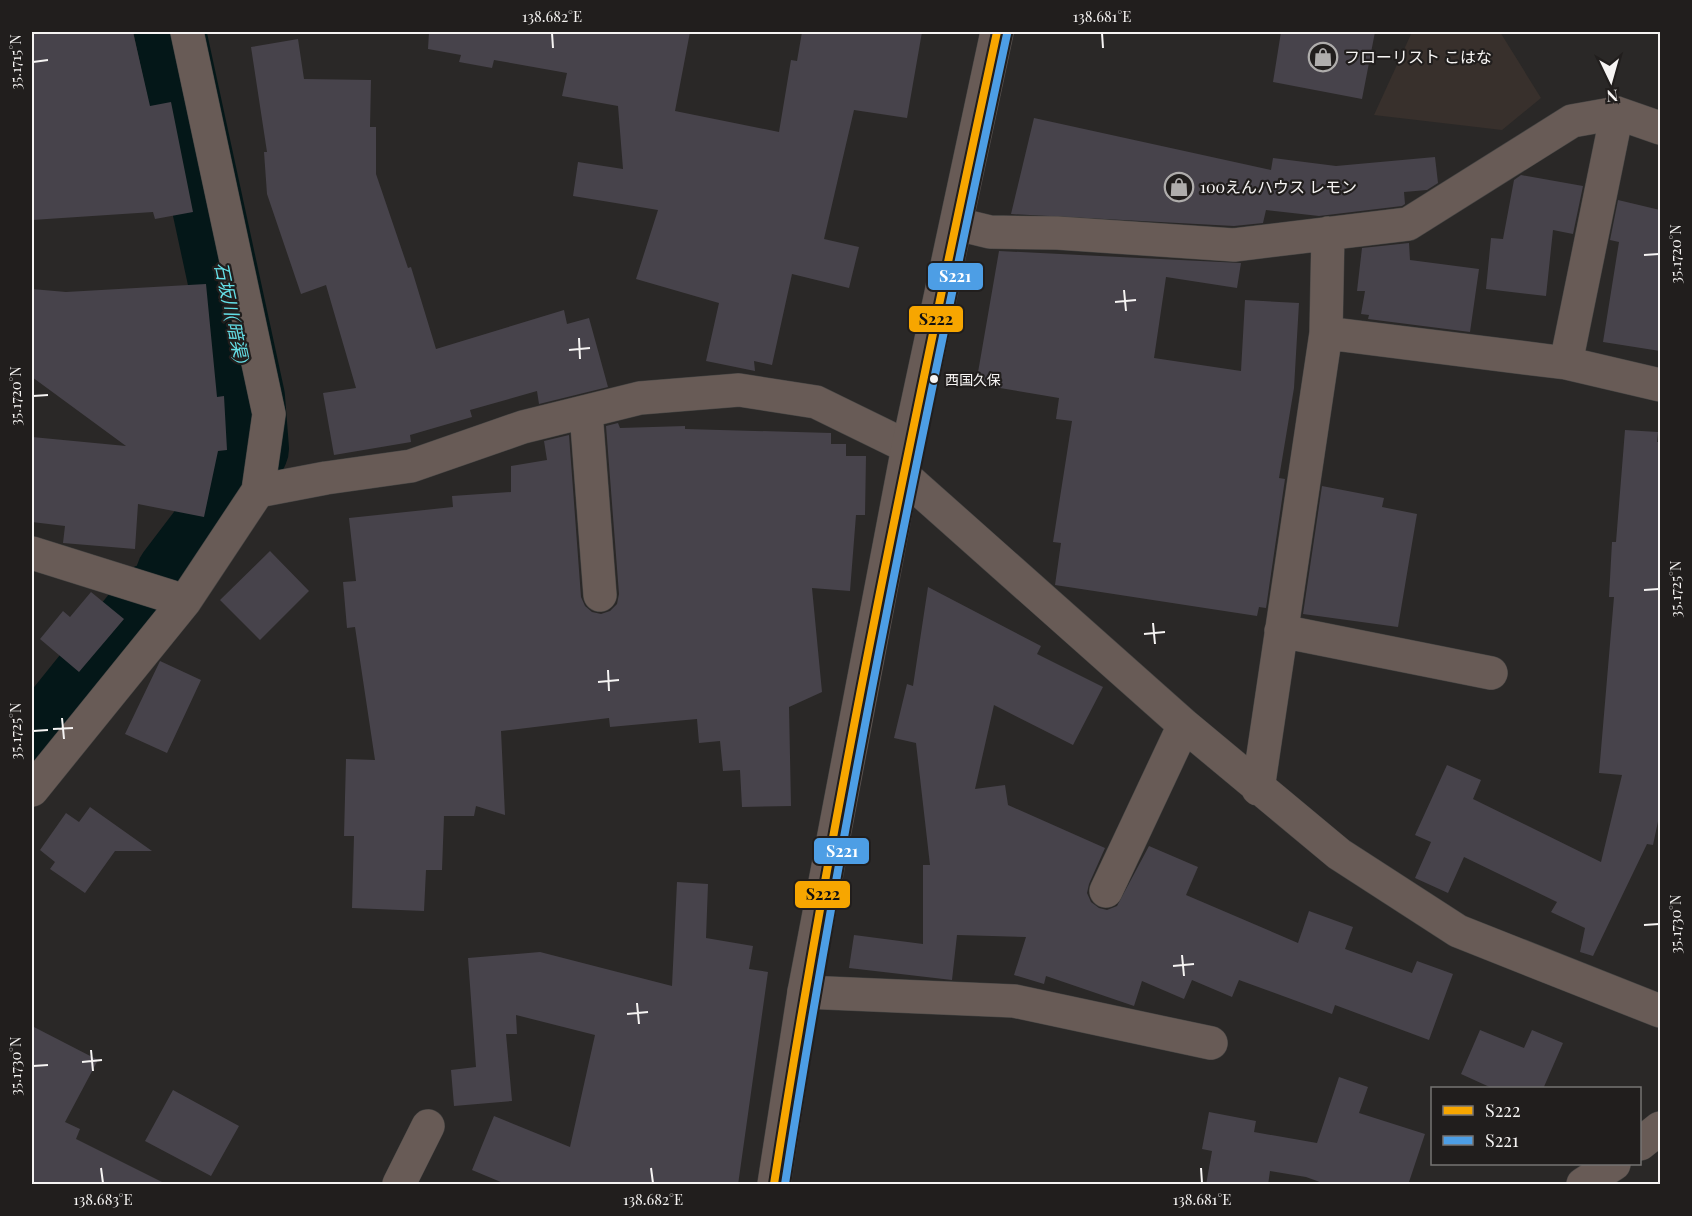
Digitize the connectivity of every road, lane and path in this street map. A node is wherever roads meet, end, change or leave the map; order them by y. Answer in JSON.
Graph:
{"nodes":[{"id":1,"x":187,"y":32,"type":"edge"},
{"id":2,"x":997,"y":32,"type":"edge"},
{"id":3,"x":1617,"y":113,"type":"junction"},
{"id":4,"x":1660,"y":128,"type":"edge"},
{"id":5,"x":957,"y":224,"type":"junction"},
{"id":6,"x":1328,"y":233,"type":"junction"},
{"id":7,"x":1326,"y":333,"type":"junction"},
{"id":8,"x":1566,"y":363,"type":"junction"},
{"id":9,"x":1660,"y":385,"type":"edge"},
{"id":10,"x":586,"y":412,"type":"junction"},
{"id":11,"x":906,"y":462,"type":"junction"},
{"id":12,"x":258,"y":491,"type":"junction"},
{"id":13,"x":32,"y":553,"type":"edge"},
{"id":14,"x":600,"y":595,"type":"dead end"},
{"id":15,"x":185,"y":601,"type":"junction"},
{"id":16,"x":1281,"y":631,"type":"junction"},
{"id":17,"x":1491,"y":673,"type":"dead end"},
{"id":18,"x":1184,"y":725,"type":"junction"},
{"id":19,"x":1258,"y":789,"type":"junction"},
{"id":20,"x":32,"y":790,"type":"edge"},
{"id":21,"x":1106,"y":891,"type":"dead end"},
{"id":22,"x":804,"y":993,"type":"junction"},
{"id":23,"x":1660,"y":1011,"type":"edge"},
{"id":24,"x":1211,"y":1043,"type":"dead end"},
{"id":25,"x":428,"y":1126,"type":"dead end"},
{"id":26,"x":1660,"y":1128,"type":"edge"},
{"id":27,"x":1641,"y":1143,"type":"edge"},
{"id":28,"x":1613,"y":1165,"type":"edge"},
{"id":29,"x":399,"y":1185,"type":"edge"},
{"id":30,"x":774,"y":1185,"type":"edge"},
{"id":31,"x":1583,"y":1185,"type":"edge"}],
"edges":[{"from":1,"to":12,"type":"street"},
{"from":2,"to":5,"type":"street"},
{"from":3,"to":4,"type":"street"},
{"from":3,"to":6,"type":"street"},
{"from":3,"to":8,"type":"street"},
{"from":5,"to":6,"type":"street"},
{"from":5,"to":11,"type":"street"},
{"from":6,"to":7,"type":"street"},
{"from":7,"to":8,"type":"street"},
{"from":7,"to":16,"type":"street"},
{"from":8,"to":9,"type":"street"},
{"from":10,"to":11,"type":"street"},
{"from":10,"to":12,"type":"street"},
{"from":10,"to":14,"type":"street"},
{"from":11,"to":18,"type":"street"},
{"from":11,"to":22,"type":"street"},
{"from":12,"to":15,"type":"street"},
{"from":13,"to":15,"type":"street"},
{"from":15,"to":20,"type":"street"},
{"from":16,"to":17,"type":"street"},
{"from":16,"to":19,"type":"street"},
{"from":18,"to":19,"type":"street"},
{"from":18,"to":21,"type":"street"},
{"from":19,"to":23,"type":"street"},
{"from":22,"to":24,"type":"street"},
{"from":22,"to":30,"type":"street"},
{"from":25,"to":29,"type":"street"},
{"from":26,"to":27,"type":"street"},
{"from":28,"to":31,"type":"street"}]}
